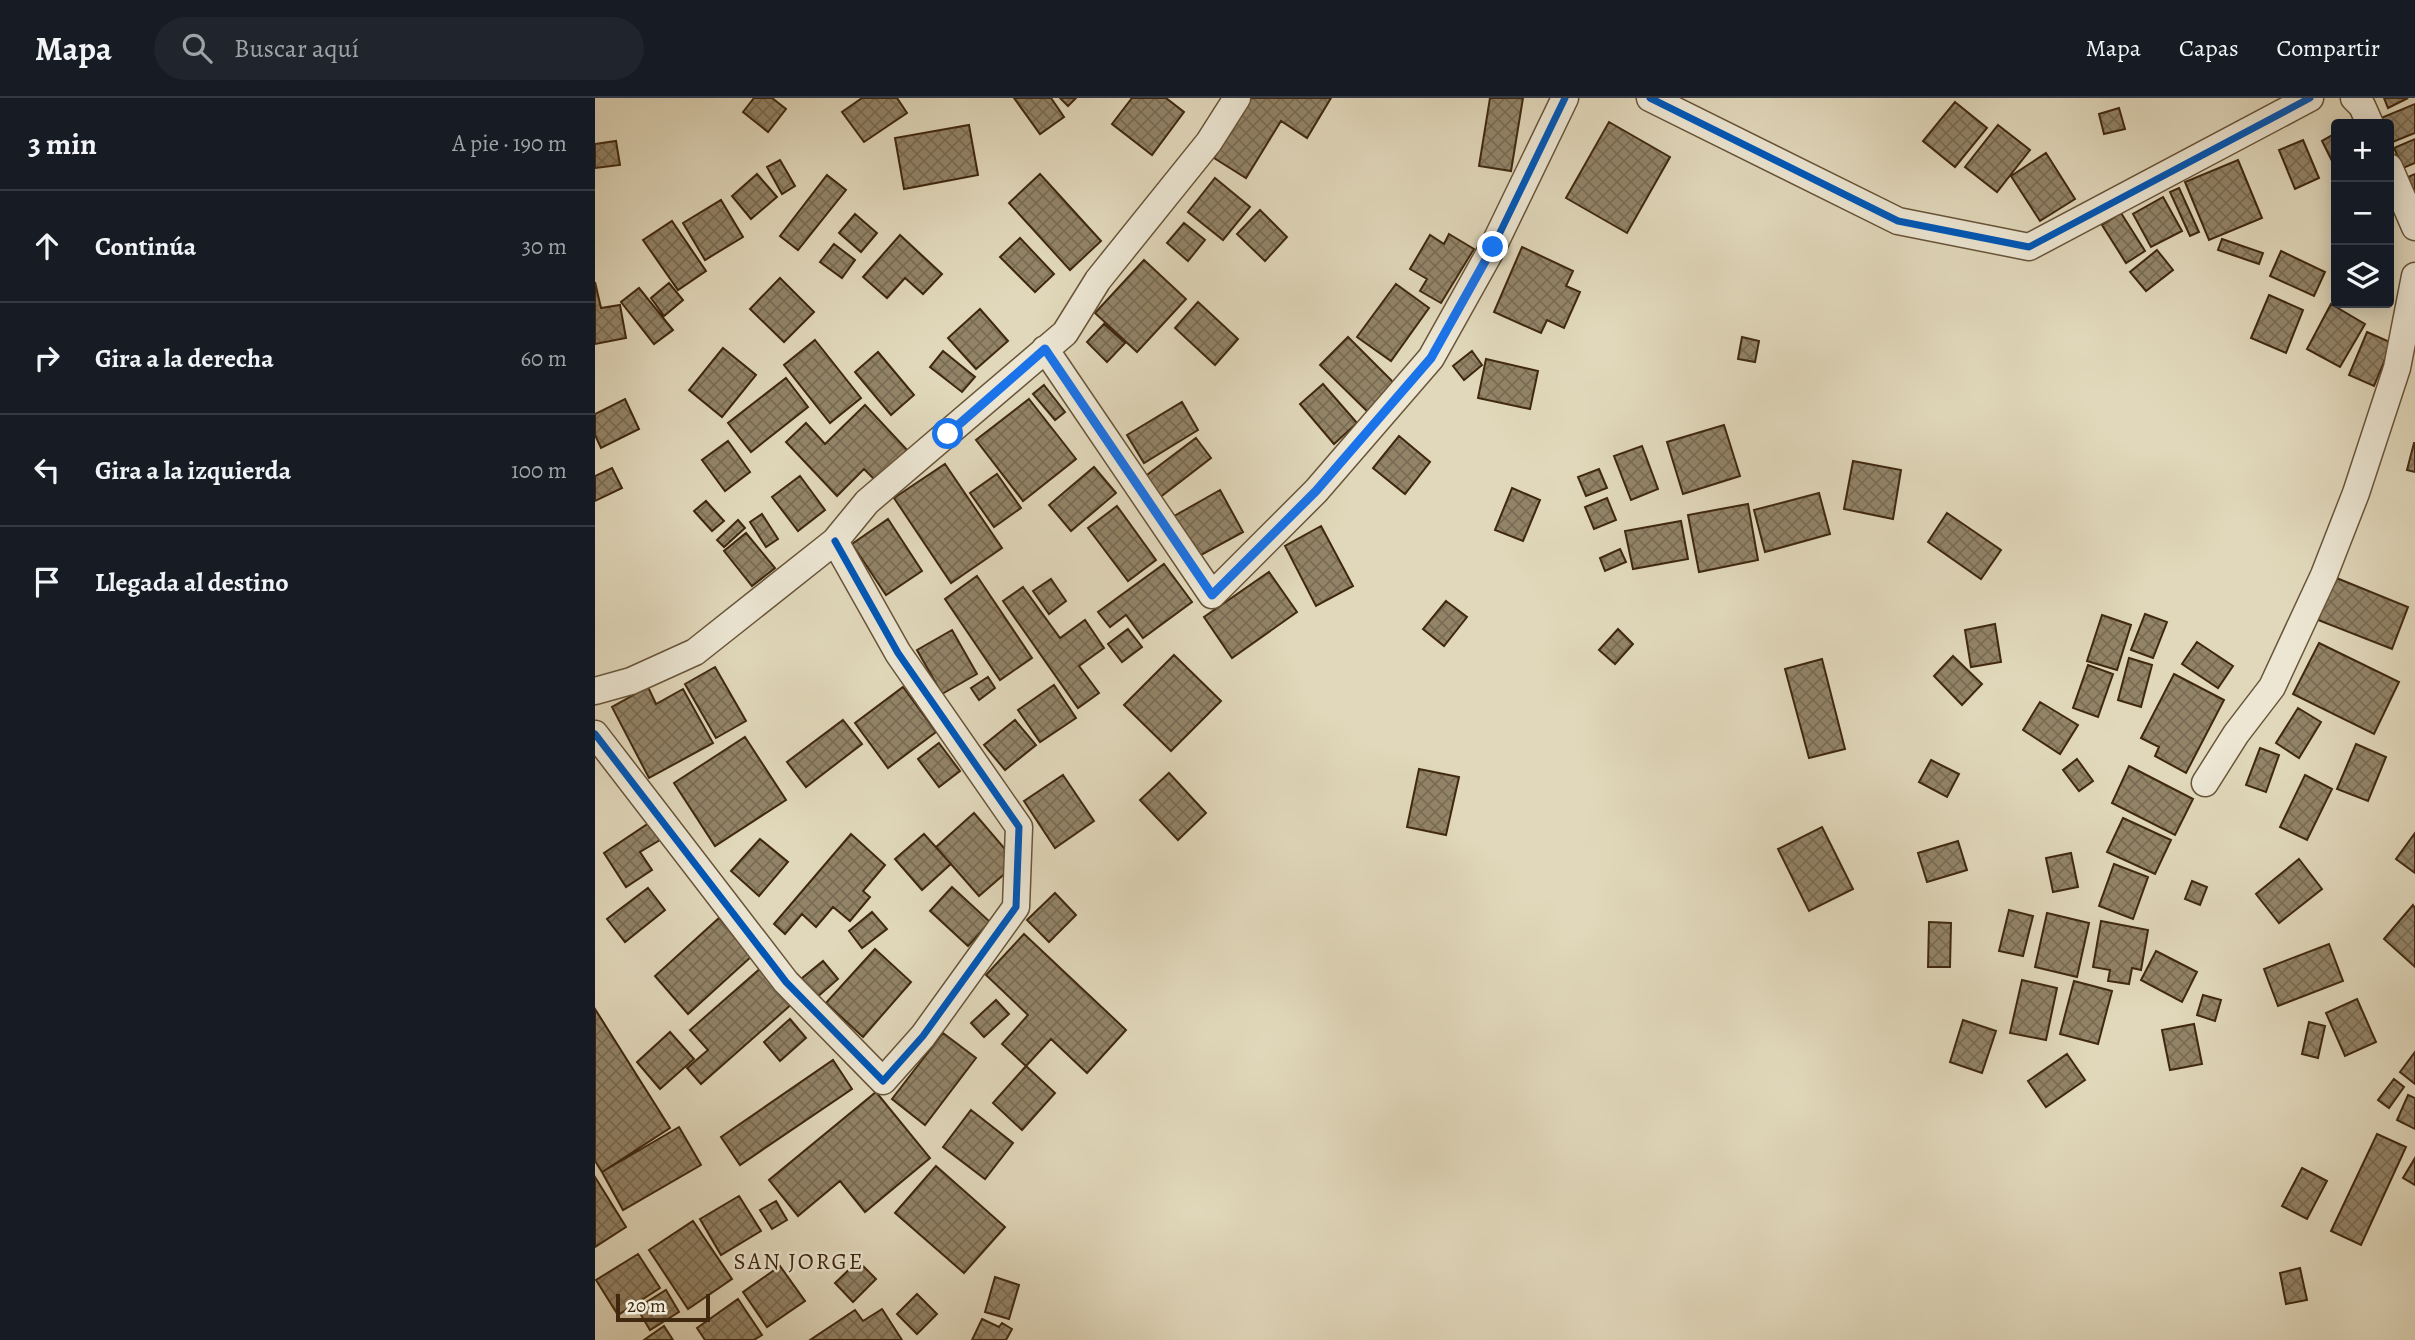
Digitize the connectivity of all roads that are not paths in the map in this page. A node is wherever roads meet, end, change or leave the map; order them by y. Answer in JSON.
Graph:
{"nodes":[{"id":1,"x":1237,"y":98,"type":"edge"},
{"id":2,"x":1565,"y":98,"type":"edge"},
{"id":3,"x":1650,"y":98,"type":"edge"},
{"id":4,"x":2309,"y":98,"type":"edge"},
{"id":5,"x":2354,"y":98,"type":"edge"},
{"id":6,"x":2368,"y":119,"type":"edge"},
{"id":7,"x":2394,"y":179,"type":"edge"},
{"id":8,"x":2415,"y":227,"type":"edge"},
{"id":9,"x":2415,"y":276,"type":"edge"},
{"id":10,"x":1045,"y":349,"type":"junction"},
{"id":11,"x":835,"y":541,"type":"junction"},
{"id":12,"x":595,"y":691,"type":"edge"},
{"id":13,"x":595,"y":734,"type":"edge"},
{"id":14,"x":2205,"y":783,"type":"dead end"}],
"edges":[{"from":1,"to":10,"type":"street"},
{"from":2,"to":10,"type":"street"},
{"from":3,"to":4,"type":"street"},
{"from":5,"to":6,"type":"street"},
{"from":7,"to":8,"type":"street"},
{"from":9,"to":14,"type":"street"},
{"from":10,"to":11,"type":"street"},
{"from":11,"to":12,"type":"street"},
{"from":11,"to":13,"type":"street"}]}
